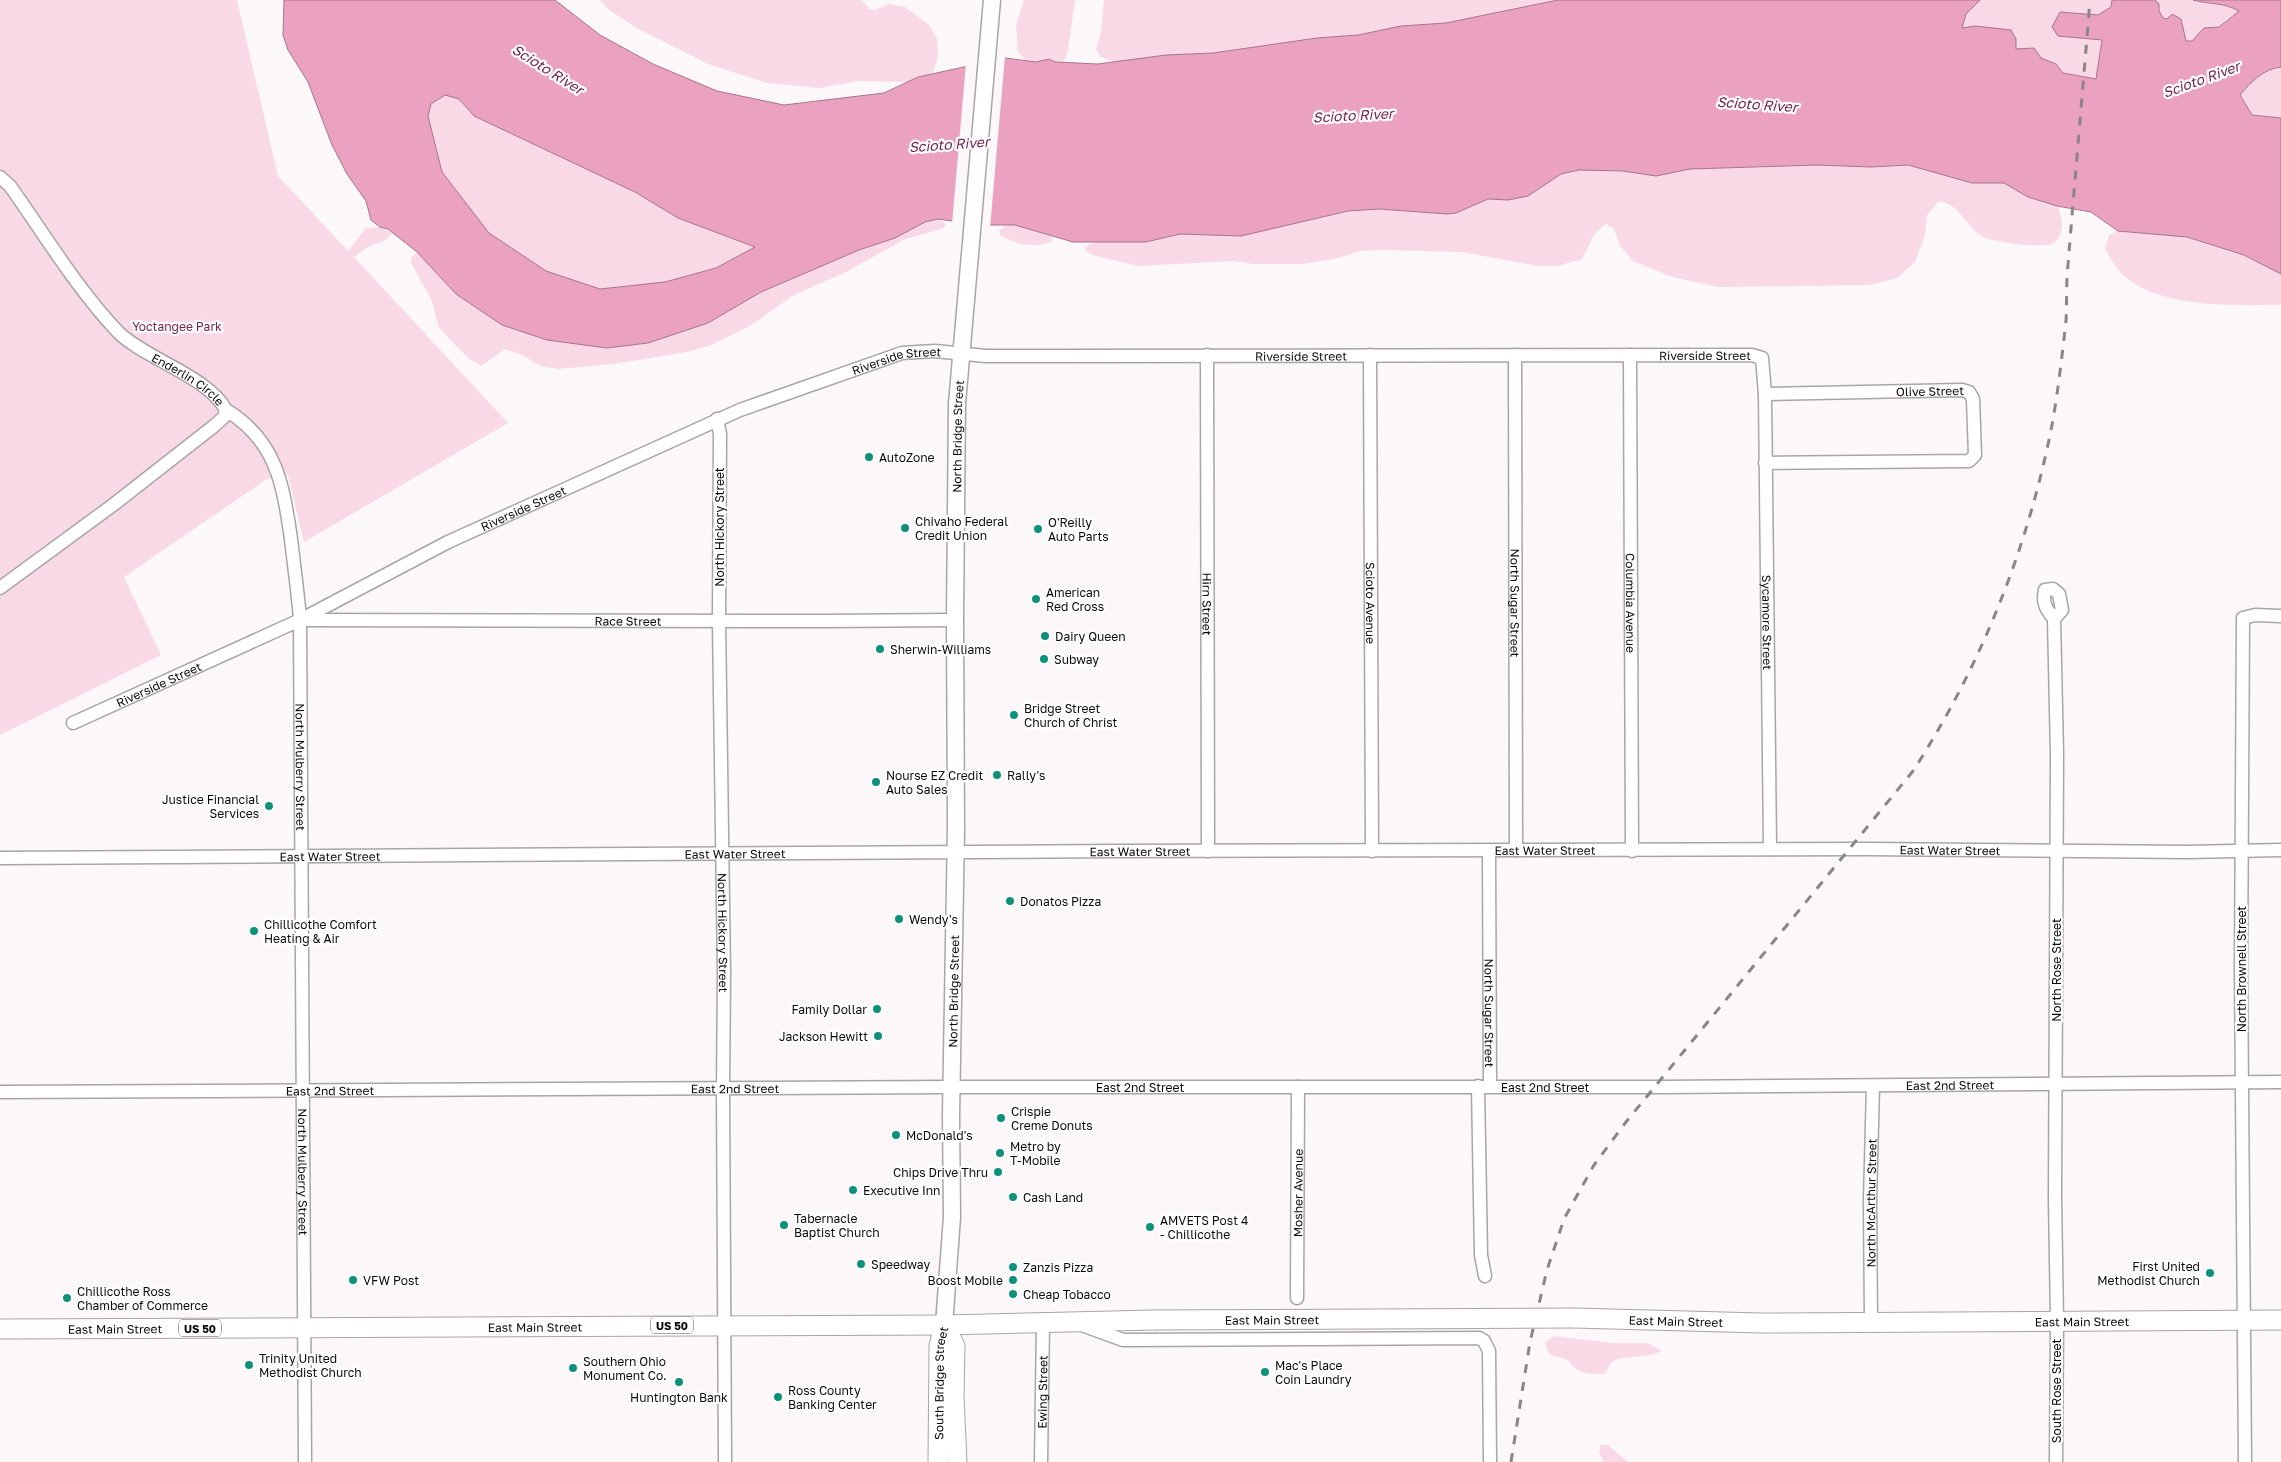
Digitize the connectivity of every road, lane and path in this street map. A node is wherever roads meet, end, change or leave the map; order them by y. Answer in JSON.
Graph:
{"nodes":[{"id":1,"x":992,"y":0,"type":"edge"},
{"id":2,"x":0,"y":178,"type":"edge"},
{"id":3,"x":961,"y":353,"type":"junction"},
{"id":4,"x":1207,"y":355,"type":"junction"},
{"id":5,"x":1370,"y":355,"type":"junction"},
{"id":6,"x":1515,"y":355,"type":"junction"},
{"id":7,"x":1630,"y":355,"type":"junction"},
{"id":8,"x":1765,"y":394,"type":"junction"},
{"id":9,"x":226,"y":410,"type":"junction"},
{"id":10,"x":717,"y":419,"type":"junction"},
{"id":11,"x":1765,"y":463,"type":"junction"},
{"id":12,"x":0,"y":588,"type":"edge"},
{"id":13,"x":2281,"y":616,"type":"edge"},
{"id":14,"x":2054,"y":619,"type":"dead end"},
{"id":15,"x":300,"y":620,"type":"junction"},
{"id":16,"x":955,"y":620,"type":"junction"},
{"id":17,"x":719,"y":621,"type":"junction"},
{"id":18,"x":73,"y":723,"type":"dead end"},
{"id":19,"x":1770,"y":849,"type":"junction"},
{"id":20,"x":1516,"y":850,"type":"junction"},
{"id":21,"x":2242,"y":850,"type":"junction"},
{"id":22,"x":2281,"y":850,"type":"edge"},
{"id":23,"x":1372,"y":851,"type":"junction"},
{"id":24,"x":1489,"y":851,"type":"junction"},
{"id":25,"x":1632,"y":851,"type":"junction"},
{"id":26,"x":2057,"y":851,"type":"junction"},
{"id":27,"x":1208,"y":852,"type":"junction"},
{"id":28,"x":956,"y":853,"type":"junction"},
{"id":29,"x":724,"y":855,"type":"junction"},
{"id":30,"x":302,"y":857,"type":"junction"},
{"id":31,"x":0,"y":858,"type":"edge"},
{"id":32,"x":2055,"y":1082,"type":"junction"},
{"id":33,"x":2242,"y":1082,"type":"junction"},
{"id":34,"x":2281,"y":1082,"type":"edge"},
{"id":35,"x":1484,"y":1086,"type":"junction"},
{"id":36,"x":1873,"y":1086,"type":"junction"},
{"id":37,"x":952,"y":1087,"type":"junction"},
{"id":38,"x":1298,"y":1087,"type":"junction"},
{"id":39,"x":303,"y":1090,"type":"junction"},
{"id":40,"x":723,"y":1090,"type":"junction"},
{"id":41,"x":0,"y":1092,"type":"edge"},
{"id":42,"x":1485,"y":1276,"type":"dead end"},
{"id":43,"x":1297,"y":1298,"type":"dead end"},
{"id":44,"x":2057,"y":1320,"type":"junction"},
{"id":45,"x":2244,"y":1320,"type":"junction"},
{"id":46,"x":2281,"y":1320,"type":"edge"},
{"id":47,"x":1871,"y":1321,"type":"junction"},
{"id":48,"x":1044,"y":1322,"type":"junction"},
{"id":49,"x":1071,"y":1322,"type":"junction"},
{"id":50,"x":944,"y":1324,"type":"junction"},
{"id":51,"x":725,"y":1325,"type":"junction"},
{"id":52,"x":303,"y":1327,"type":"junction"},
{"id":53,"x":0,"y":1329,"type":"edge"},
{"id":54,"x":304,"y":1462,"type":"edge"},
{"id":55,"x":725,"y":1462,"type":"edge"},
{"id":56,"x":938,"y":1462,"type":"edge"},
{"id":57,"x":957,"y":1462,"type":"edge"},
{"id":58,"x":1042,"y":1462,"type":"edge"},
{"id":59,"x":1490,"y":1462,"type":"edge"},
{"id":60,"x":2056,"y":1462,"type":"edge"},
{"id":61,"x":2245,"y":1462,"type":"edge"}],
"edges":[{"from":1,"to":3,"type":"main road","name":"North Bridge Street"},
{"from":2,"to":9,"type":"street","name":"Enderlin Circle"},
{"from":3,"to":4,"type":"street","name":"Riverside Street"},
{"from":3,"to":10,"type":"street","name":"Riverside Street"},
{"from":3,"to":16,"type":"main road","name":"North Bridge Street"},
{"from":4,"to":5,"type":"street","name":"Riverside Street"},
{"from":4,"to":27,"type":"street","name":"Hirn Street"},
{"from":5,"to":6,"type":"street","name":"Riverside Street"},
{"from":5,"to":23,"type":"street","name":"Scioto Avenue"},
{"from":6,"to":7,"type":"street","name":"Riverside Street"},
{"from":6,"to":20,"type":"street","name":"North Sugar Street"},
{"from":7,"to":8,"type":"street","name":"Riverside Street"},
{"from":7,"to":25,"type":"street","name":"Columbia Avenue"},
{"from":8,"to":11,"type":"street","name":"Sycamore Street"},
{"from":8,"to":11,"type":"street","name":"Olive Street"},
{"from":9,"to":12,"type":"street","name":"Enderlin Circle"},
{"from":9,"to":15,"type":"street","name":"North Mulberry Street"},
{"from":10,"to":15,"type":"street","name":"Riverside Street"},
{"from":10,"to":17,"type":"street","name":"North Hickory Street"},
{"from":11,"to":19,"type":"street","name":"Sycamore Street"},
{"from":13,"to":21,"type":"street","name":"North Brownell Street"},
{"from":14,"to":26,"type":"street","name":"North Rose Street"},
{"from":15,"to":17,"type":"street","name":"Race Street"},
{"from":15,"to":18,"type":"street","name":"Riverside Street"},
{"from":15,"to":30,"type":"street","name":"North Mulberry Street"},
{"from":16,"to":17,"type":"street","name":"Race Street"},
{"from":16,"to":28,"type":"main road","name":"North Bridge Street"},
{"from":17,"to":29,"type":"street","name":"North Hickory Street"},
{"from":19,"to":25,"type":"street","name":"East Water Street"},
{"from":19,"to":26,"type":"street","name":"East Water Street"},
{"from":20,"to":24,"type":"street","name":"East Water Street"},
{"from":20,"to":25,"type":"street","name":"East Water Street"},
{"from":21,"to":22,"type":"street","name":"East Water Street"},
{"from":21,"to":26,"type":"street","name":"East Water Street"},
{"from":21,"to":33,"type":"street","name":"North Brownell Street"},
{"from":23,"to":24,"type":"street","name":"East Water Street"},
{"from":23,"to":27,"type":"street","name":"East Water Street"},
{"from":24,"to":35,"type":"street","name":"North Sugar Street"},
{"from":26,"to":32,"type":"street","name":"North Rose Street"},
{"from":27,"to":28,"type":"street","name":"East Water Street"},
{"from":28,"to":29,"type":"street","name":"East Water Street"},
{"from":28,"to":37,"type":"main road","name":"North Bridge Street"},
{"from":29,"to":30,"type":"street","name":"East Water Street"},
{"from":29,"to":40,"type":"street","name":"North Hickory Street"},
{"from":30,"to":31,"type":"street","name":"East Water Street"},
{"from":30,"to":39,"type":"street","name":"North Mulberry Street"},
{"from":32,"to":33,"type":"street","name":"East 2nd Street"},
{"from":32,"to":36,"type":"street","name":"East 2nd Street"},
{"from":32,"to":44,"type":"street","name":"North Rose Street"},
{"from":33,"to":34,"type":"street","name":"East 2nd Street"},
{"from":33,"to":45,"type":"street","name":"North Brownell Street"},
{"from":35,"to":36,"type":"street","name":"East 2nd Street"},
{"from":35,"to":38,"type":"street","name":"East 2nd Street"},
{"from":35,"to":42,"type":"street","name":"North Sugar Street"},
{"from":36,"to":47,"type":"street","name":"North McArthur Street"},
{"from":37,"to":38,"type":"street","name":"East 2nd Street"},
{"from":37,"to":40,"type":"street","name":"East 2nd Street"},
{"from":37,"to":50,"type":"main road","name":"North Bridge Street"},
{"from":38,"to":43,"type":"street","name":"Mosher Avenue"},
{"from":39,"to":40,"type":"street","name":"East 2nd Street"},
{"from":39,"to":41,"type":"street","name":"East 2nd Street"},
{"from":39,"to":52,"type":"street","name":"North Mulberry Street"},
{"from":40,"to":51,"type":"street","name":"North Hickory Street"},
{"from":44,"to":45,"type":"main road","name":"East Main Street"},
{"from":44,"to":47,"type":"main road","name":"East Main Street"},
{"from":44,"to":60,"type":"street","name":"South Rose Street"},
{"from":45,"to":46,"type":"main road","name":"East Main Street"},
{"from":45,"to":61,"type":"street","name":"North Brownell Street"},
{"from":47,"to":49,"type":"main road","name":"East Main Street","bridge":true},
{"from":48,"to":49,"type":"main road","name":"East Main Street"},
{"from":48,"to":50,"type":"main road","name":"East Main Street"},
{"from":48,"to":58,"type":"street","name":"Ewing Street"},
{"from":49,"to":59,"type":"street","name":"East Main Street"},
{"from":50,"to":51,"type":"main road","name":"East Main Street","number":"US 50"},
{"from":50,"to":56,"type":"main road","name":"South Bridge Street"},
{"from":50,"to":57,"type":"main road","name":"South Bridge Street"},
{"from":51,"to":52,"type":"main road","name":"East Main Street","number":"US 50"},
{"from":51,"to":55,"type":"street","name":"North Hickory Street"},
{"from":52,"to":53,"type":"main road","name":"East Main Street","number":"US 50"},
{"from":52,"to":54,"type":"street","name":"North Mulberry Street"}]}
